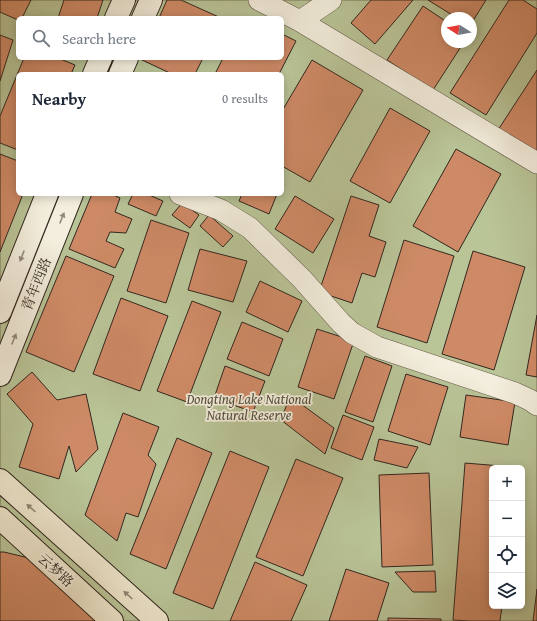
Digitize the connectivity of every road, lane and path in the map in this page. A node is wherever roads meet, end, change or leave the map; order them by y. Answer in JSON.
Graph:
{"nodes":[{"id":1,"x":124,"y":0,"type":"edge"},
{"id":2,"x":151,"y":0,"type":"edge"},
{"id":3,"x":259,"y":0,"type":"edge"},
{"id":4,"x":331,"y":0,"type":"edge"},
{"id":5,"x":117,"y":16,"type":"edge"},
{"id":6,"x":145,"y":16,"type":"edge"},
{"id":7,"x":300,"y":21,"type":"junction"},
{"id":8,"x":100,"y":60,"type":"edge"},
{"id":9,"x":126,"y":60,"type":"edge"},
{"id":10,"x":95,"y":72,"type":"edge"},
{"id":11,"x":121,"y":72,"type":"edge"},
{"id":12,"x":537,"y":163,"type":"edge"},
{"id":13,"x":46,"y":196,"type":"edge"},
{"id":14,"x":71,"y":196,"type":"edge"},
{"id":15,"x":185,"y":196,"type":"edge"},
{"id":16,"x":0,"y":312,"type":"edge"},
{"id":17,"x":0,"y":375,"type":"edge"},
{"id":18,"x":537,"y":405,"type":"edge"},
{"id":19,"x":0,"y":480,"type":"edge"},
{"id":20,"x":0,"y":518,"type":"edge"},
{"id":21,"x":112,"y":621,"type":"edge"},
{"id":22,"x":157,"y":621,"type":"edge"}],
"edges":[{"from":1,"to":5,"type":"main road"},
{"from":2,"to":6,"type":"main road"},
{"from":3,"to":7,"type":"street"},
{"from":4,"to":7,"type":"street"},
{"from":7,"to":12,"type":"street"},
{"from":8,"to":10,"type":"main road"},
{"from":9,"to":11,"type":"main road"},
{"from":13,"to":16,"type":"main road","name":"青年西路","one_way":true},
{"from":17,"to":14,"type":"main road","name":"青年西路","one_way":true},
{"from":15,"to":18,"type":"street"},
{"from":22,"to":19,"type":"main road","one_way":true},
{"from":20,"to":21,"type":"main road","name":"云梦路"}]}
